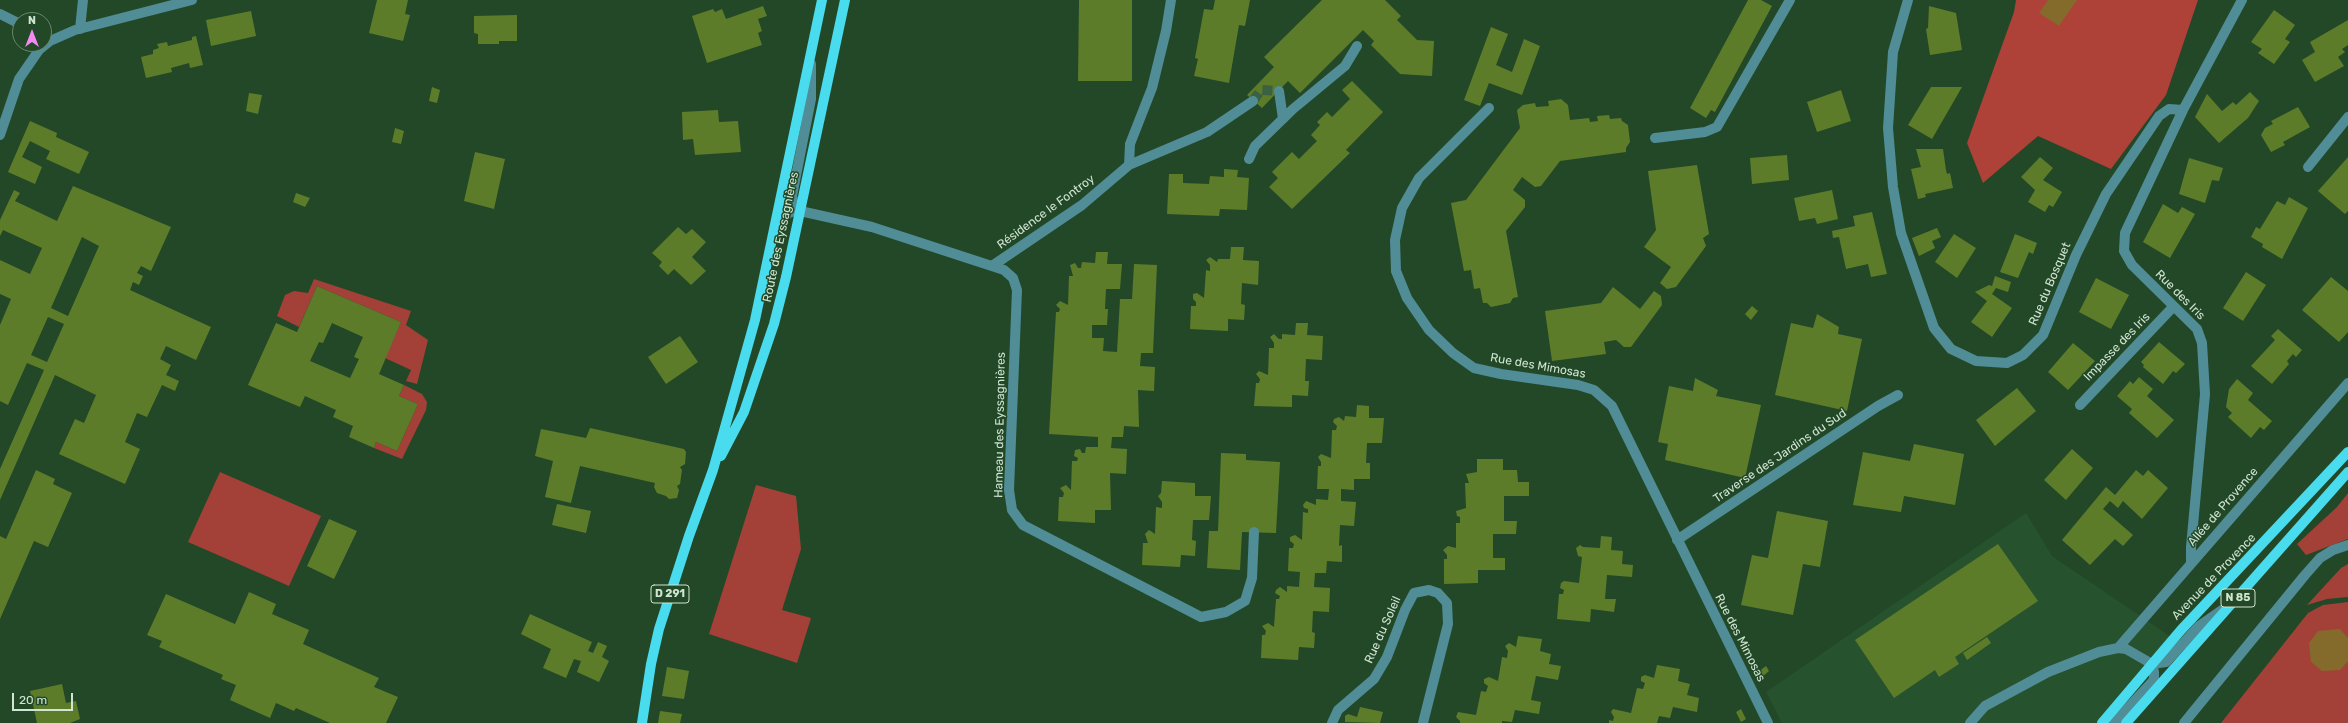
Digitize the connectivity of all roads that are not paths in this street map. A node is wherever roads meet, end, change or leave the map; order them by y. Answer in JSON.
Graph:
{"nodes":[{"id":1,"x":82,"y":0,"type":"edge"},
{"id":2,"x":192,"y":0,"type":"edge"},
{"id":3,"x":822,"y":0,"type":"edge"},
{"id":4,"x":845,"y":0,"type":"edge"},
{"id":5,"x":1171,"y":0,"type":"edge"},
{"id":6,"x":1790,"y":0,"type":"edge"},
{"id":7,"x":1908,"y":0,"type":"edge"},
{"id":8,"x":2242,"y":0,"type":"edge"},
{"id":9,"x":0,"y":14,"type":"edge"},
{"id":10,"x":12,"y":20,"type":"edge"},
{"id":11,"x":80,"y":29,"type":"junction"},
{"id":12,"x":52,"y":37,"type":"edge"},
{"id":13,"x":1357,"y":46,"type":"dead end"},
{"id":14,"x":811,"y":51,"type":"junction"},
{"id":15,"x":37,"y":52,"type":"edge"},
{"id":16,"x":1279,"y":91,"type":"dead end"},
{"id":17,"x":1253,"y":101,"type":"tunnel mouth"},
{"id":18,"x":1489,"y":108,"type":"dead end"},
{"id":19,"x":2183,"y":110,"type":"junction"},
{"id":20,"x":2348,"y":117,"type":"edge"},
{"id":21,"x":1283,"y":119,"type":"junction"},
{"id":22,"x":0,"y":135,"type":"edge"},
{"id":23,"x":1655,"y":138,"type":"dead end"},
{"id":24,"x":1249,"y":159,"type":"dead end"},
{"id":25,"x":1129,"y":165,"type":"junction"},
{"id":26,"x":2308,"y":167,"type":"dead end"},
{"id":27,"x":800,"y":211,"type":"junction"},
{"id":28,"x":776,"y":221,"type":"junction"},
{"id":29,"x":992,"y":266,"type":"junction"},
{"id":30,"x":2173,"y":307,"type":"junction"},
{"id":31,"x":2348,"y":383,"type":"edge"},
{"id":32,"x":1898,"y":395,"type":"dead end"},
{"id":33,"x":2080,"y":405,"type":"dead end"},
{"id":34,"x":2348,"y":452,"type":"edge"},
{"id":35,"x":713,"y":470,"type":"junction"},
{"id":36,"x":2348,"y":472,"type":"edge"},
{"id":37,"x":1254,"y":532,"type":"dead end"},
{"id":38,"x":1676,"y":540,"type":"junction"},
{"id":39,"x":2348,"y":545,"type":"edge"},
{"id":40,"x":2191,"y":564,"type":"junction"},
{"id":41,"x":2234,"y":602,"type":"junction"},
{"id":42,"x":2118,"y":648,"type":"junction"},
{"id":43,"x":2152,"y":664,"type":"junction"},
{"id":44,"x":642,"y":723,"type":"edge"},
{"id":45,"x":1332,"y":723,"type":"edge"},
{"id":46,"x":1423,"y":723,"type":"edge"},
{"id":47,"x":1768,"y":723,"type":"edge"},
{"id":48,"x":1970,"y":723,"type":"edge"},
{"id":49,"x":2102,"y":723,"type":"edge"},
{"id":50,"x":2114,"y":723,"type":"edge"},
{"id":51,"x":2126,"y":723,"type":"edge"},
{"id":52,"x":2184,"y":723,"type":"edge"}],
"edges":[{"from":1,"to":11,"type":"street"},
{"from":2,"to":11,"type":"street"},
{"from":3,"to":14,"type":"main road","name":"Route des Eyssagnières"},
{"from":4,"to":27,"type":"main road","name":"Route des Eyssagnières"},
{"from":5,"to":25,"type":"street"},
{"from":6,"to":23,"type":"street"},
{"from":7,"to":19,"type":"street","name":"Rue du Bosquet"},
{"from":8,"to":19,"type":"street"},
{"from":9,"to":10,"type":"street"},
{"from":11,"to":12,"type":"street"},
{"from":13,"to":21,"type":"street"},
{"from":14,"to":27,"type":"street"},
{"from":14,"to":28,"type":"main road","name":"Route des Eyssagnières"},
{"from":15,"to":22,"type":"street"},
{"from":16,"to":21,"type":"street"},
{"from":17,"to":25,"type":"street","name":"Résidence le Fontroy"},
{"from":18,"to":38,"type":"street","name":"Rue des Mimosas"},
{"from":19,"to":30,"type":"street","name":"Rue des Iris"},
{"from":20,"to":26,"type":"street"},
{"from":21,"to":24,"type":"street"},
{"from":25,"to":29,"type":"street","name":"Résidence le Fontroy"},
{"from":27,"to":28,"type":"street"},
{"from":27,"to":29,"type":"street","name":"Hameau des Eyssagnières"},
{"from":27,"to":35,"type":"main road","name":"Route des Eyssagnières"},
{"from":28,"to":35,"type":"main road","name":"Route des Eyssagnières"},
{"from":29,"to":37,"type":"street","name":"Hameau des Eyssagnières"},
{"from":30,"to":33,"type":"street","name":"Impasse des Iris"},
{"from":30,"to":40,"type":"street","name":"Rue des Iris"},
{"from":31,"to":40,"type":"street","name":"Allée de Provence"},
{"from":32,"to":38,"type":"street","name":"Traverse des Jardins du Sud"},
{"from":34,"to":43,"type":"main road","name":"Avenue de Provence","number":"N 85"},
{"from":35,"to":44,"type":"main road","name":"Route des Eyssagnières","number":"D 291"},
{"from":36,"to":41,"type":"main road","number":"N 85"},
{"from":38,"to":47,"type":"street","name":"Rue des Mimosas"},
{"from":39,"to":52,"type":"street"},
{"from":40,"to":42,"type":"street","name":"Allée de Provence"},
{"from":41,"to":43,"type":"street"},
{"from":41,"to":51,"type":"main road","number":"N 85"},
{"from":42,"to":43,"type":"street"},
{"from":42,"to":48,"type":"street"},
{"from":43,"to":49,"type":"main road","name":"Avenue de Provence","number":"N 85"},
{"from":43,"to":50,"type":"street"},
{"from":45,"to":46,"type":"street","name":"Rue du Soleil"}]}
